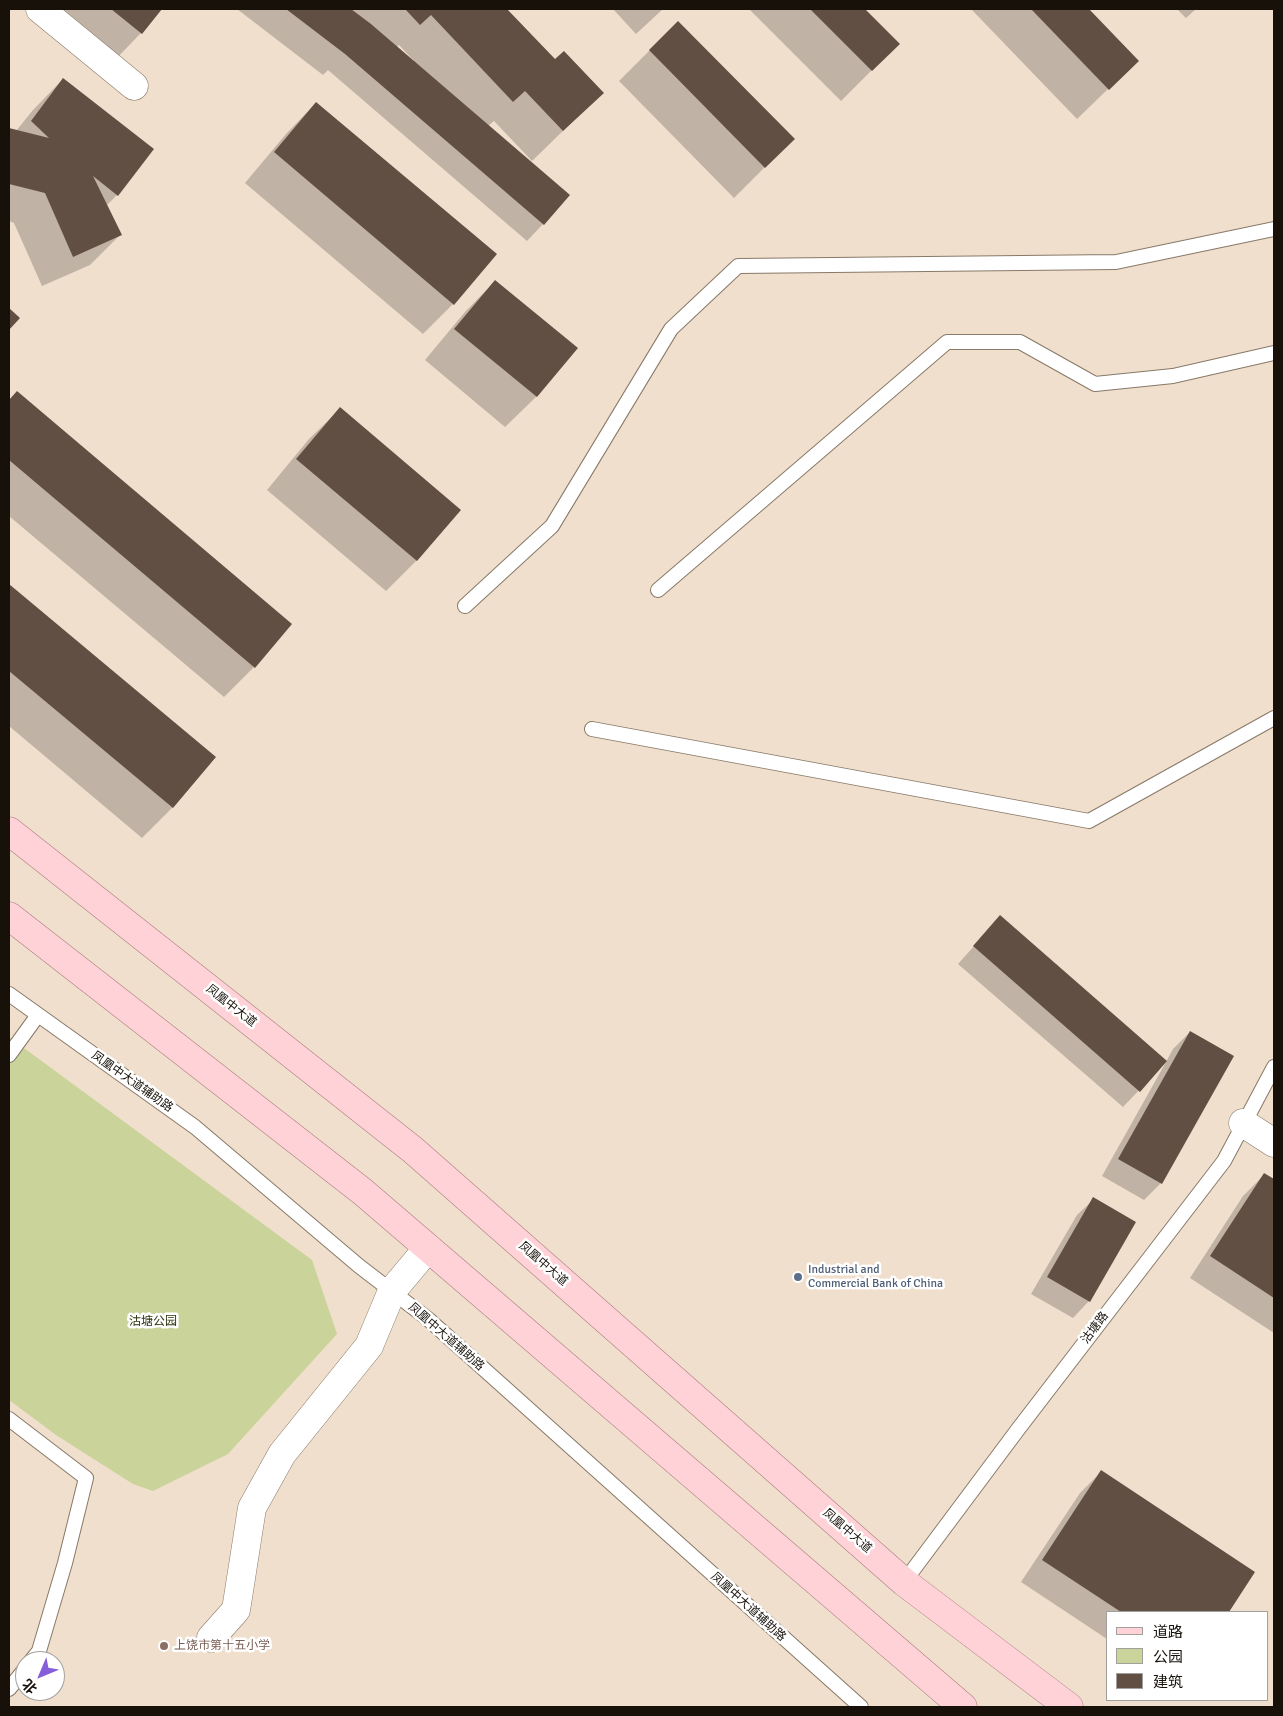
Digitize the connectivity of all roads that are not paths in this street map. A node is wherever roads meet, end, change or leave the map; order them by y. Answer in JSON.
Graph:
{"nodes":[{"id":1,"x":40,"y":9,"type":"edge"},
{"id":2,"x":134,"y":86,"type":"dead end"},
{"id":3,"x":1274,"y":229,"type":"edge"},
{"id":4,"x":1274,"y":353,"type":"edge"},
{"id":5,"x":658,"y":590,"type":"dead end"},
{"id":6,"x":465,"y":606,"type":"dead end"},
{"id":7,"x":1274,"y":718,"type":"edge"},
{"id":8,"x":592,"y":729,"type":"dead end"},
{"id":9,"x":9,"y":830,"type":"edge"},
{"id":10,"x":9,"y":916,"type":"edge"},
{"id":11,"x":9,"y":994,"type":"edge"},
{"id":12,"x":38,"y":1015,"type":"junction"},
{"id":13,"x":9,"y":1055,"type":"edge"},
{"id":14,"x":1274,"y":1067,"type":"edge"},
{"id":15,"x":1244,"y":1123,"type":"junction"},
{"id":16,"x":1274,"y":1143,"type":"edge"},
{"id":17,"x":428,"y":1248,"type":"junction"},
{"id":18,"x":392,"y":1291,"type":"junction"},
{"id":19,"x":9,"y":1419,"type":"edge"},
{"id":20,"x":904,"y":1582,"type":"junction"},
{"id":21,"x":211,"y":1638,"type":"dead end"},
{"id":22,"x":39,"y":1651,"type":"edge"},
{"id":23,"x":955,"y":1705,"type":"edge"},
{"id":24,"x":861,"y":1707,"type":"edge"},
{"id":25,"x":1068,"y":1707,"type":"edge"}],
"edges":[{"from":1,"to":2,"type":"street"},
{"from":3,"to":6,"type":"lane"},
{"from":4,"to":5,"type":"lane"},
{"from":7,"to":8,"type":"lane"},
{"from":9,"to":20,"type":"main road","name":"凤凰中大道"},
{"from":10,"to":17,"type":"main road"},
{"from":11,"to":12,"type":"lane","name":"凤凰中大道辅助路"},
{"from":12,"to":13,"type":"lane"},
{"from":12,"to":18,"type":"lane","name":"凤凰中大道辅助路"},
{"from":14,"to":15,"type":"lane","name":"沽塘路"},
{"from":15,"to":16,"type":"street"},
{"from":15,"to":20,"type":"lane","name":"沽塘路"},
{"from":17,"to":18,"type":"street"},
{"from":17,"to":23,"type":"main road"},
{"from":18,"to":21,"type":"street"},
{"from":18,"to":24,"type":"lane","name":"凤凰中大道辅助路"},
{"from":19,"to":22,"type":"lane"},
{"from":20,"to":25,"type":"main road","name":"凤凰中大道"}]}
